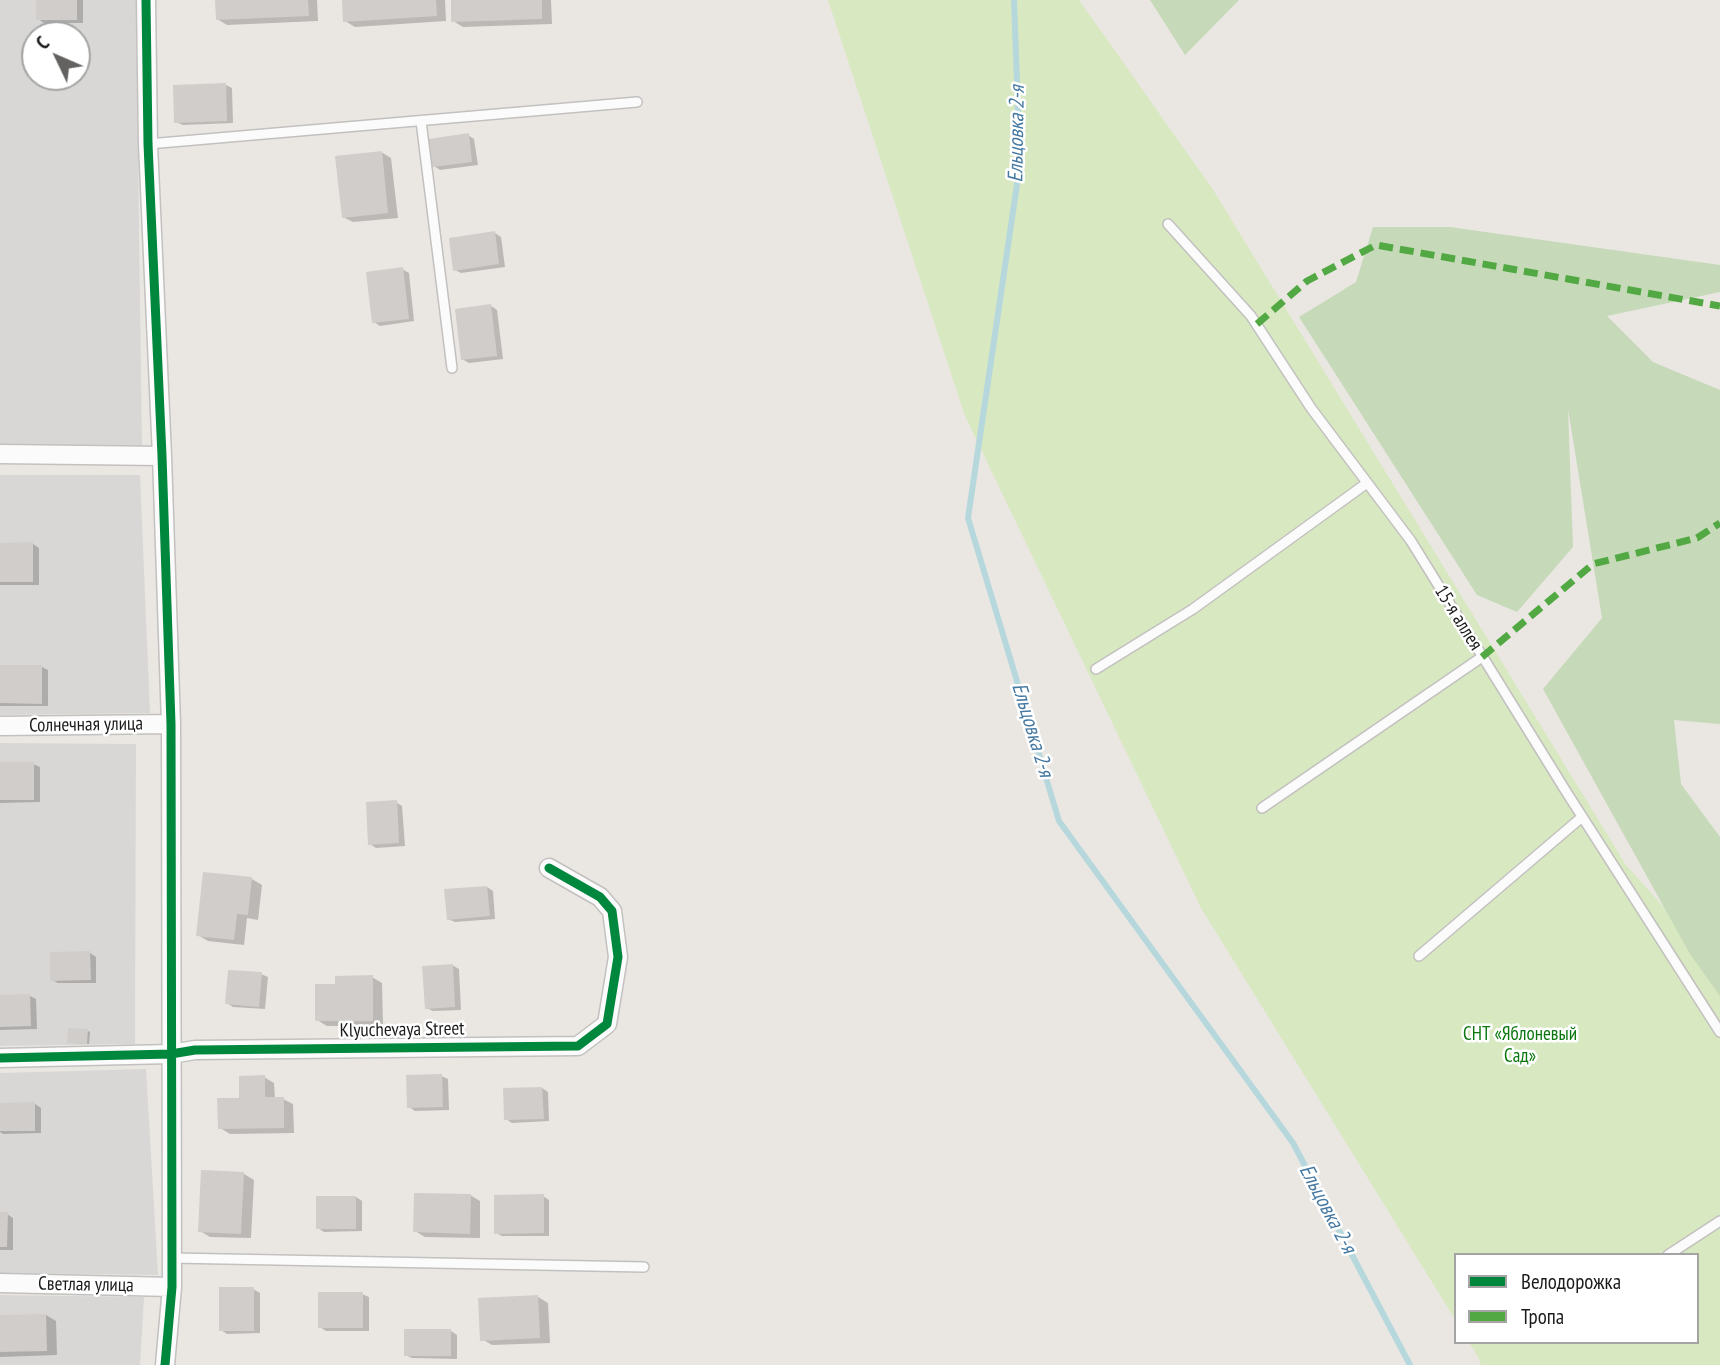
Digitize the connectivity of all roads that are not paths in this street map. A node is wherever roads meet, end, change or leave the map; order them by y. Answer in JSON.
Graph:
{"nodes":[{"id":1,"x":146,"y":0,"type":"edge"},
{"id":2,"x":637,"y":102,"type":"dead end"},
{"id":3,"x":421,"y":121,"type":"junction"},
{"id":4,"x":148,"y":144,"type":"junction"},
{"id":5,"x":1168,"y":225,"type":"dead end"},
{"id":6,"x":452,"y":368,"type":"dead end"},
{"id":7,"x":0,"y":454,"type":"edge"},
{"id":8,"x":162,"y":456,"type":"junction"},
{"id":9,"x":1367,"y":483,"type":"junction"},
{"id":10,"x":1482,"y":657,"type":"junction"},
{"id":11,"x":1096,"y":669,"type":"dead end"},
{"id":12,"x":171,"y":724,"type":"junction"},
{"id":13,"x":0,"y":726,"type":"edge"},
{"id":14,"x":1262,"y":808,"type":"dead end"},
{"id":15,"x":1582,"y":817,"type":"junction"},
{"id":16,"x":549,"y":869,"type":"dead end"},
{"id":17,"x":1419,"y":956,"type":"dead end"},
{"id":18,"x":1720,"y":1032,"type":"edge"},
{"id":19,"x":171,"y":1054,"type":"junction"},
{"id":20,"x":0,"y":1058,"type":"edge"},
{"id":21,"x":1720,"y":1221,"type":"edge"},
{"id":22,"x":1671,"y":1253,"type":"edge"},
{"id":23,"x":172,"y":1258,"type":"junction"},
{"id":24,"x":644,"y":1267,"type":"dead end"},
{"id":25,"x":0,"y":1283,"type":"edge"},
{"id":26,"x":172,"y":1287,"type":"junction"},
{"id":27,"x":165,"y":1365,"type":"edge"}],
"edges":[{"from":1,"to":4,"type":"street"},
{"from":2,"to":3,"type":"lane"},
{"from":3,"to":4,"type":"lane"},
{"from":3,"to":6,"type":"lane"},
{"from":4,"to":8,"type":"street"},
{"from":5,"to":9,"type":"lane","name":"15-я аллея"},
{"from":7,"to":8,"type":"street"},
{"from":8,"to":12,"type":"street"},
{"from":9,"to":10,"type":"lane","name":"15-я аллея"},
{"from":9,"to":11,"type":"lane"},
{"from":10,"to":14,"type":"lane"},
{"from":10,"to":15,"type":"lane","name":"15-я аллея"},
{"from":12,"to":13,"type":"street","name":"Солнечная улица"},
{"from":12,"to":19,"type":"street"},
{"from":15,"to":17,"type":"lane"},
{"from":15,"to":18,"type":"lane","name":"15-я аллея"},
{"from":16,"to":19,"type":"street","name":"Klyuchevaya Street"},
{"from":19,"to":20,"type":"street","name":"Klyuchevaya Street"},
{"from":19,"to":23,"type":"street"},
{"from":21,"to":22,"type":"lane"},
{"from":23,"to":24,"type":"lane"},
{"from":23,"to":26,"type":"street"},
{"from":25,"to":26,"type":"street","name":"Светлая улица"},
{"from":26,"to":27,"type":"street"}]}
